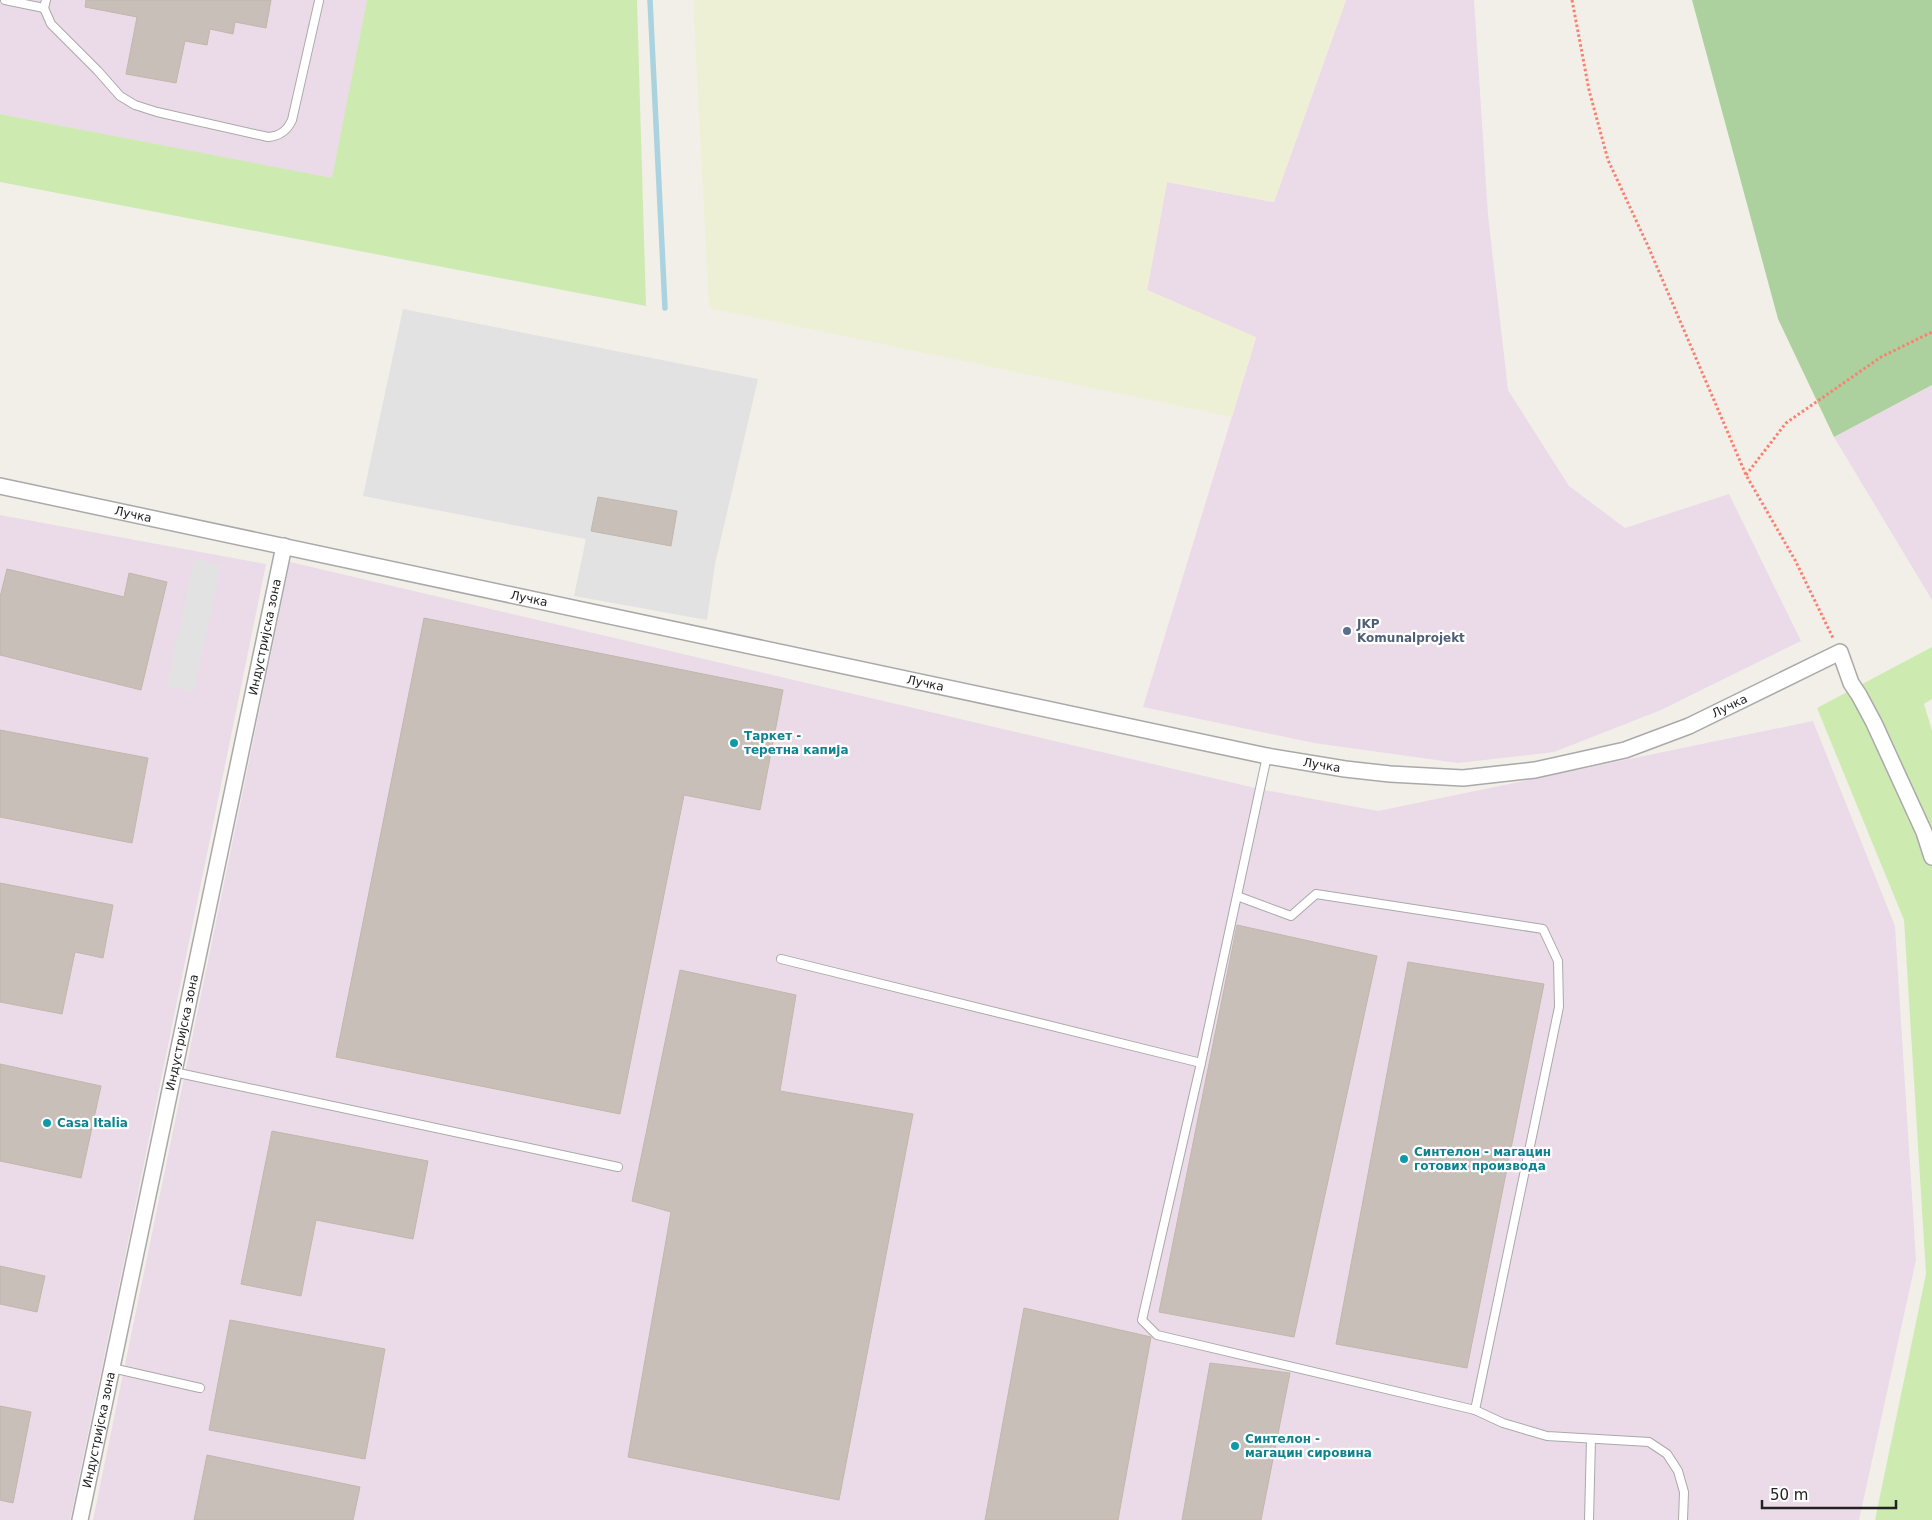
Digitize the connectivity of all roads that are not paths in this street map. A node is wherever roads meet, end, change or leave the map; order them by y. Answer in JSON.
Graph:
{"nodes":[{"id":1,"x":5,"y":0,"type":"edge"},
{"id":2,"x":319,"y":1,"type":"edge"},
{"id":3,"x":45,"y":4,"type":"edge"},
{"id":4,"x":0,"y":486,"type":"edge"},
{"id":5,"x":284,"y":546,"type":"junction"},
{"id":6,"x":1267,"y":756,"type":"junction"},
{"id":7,"x":1932,"y":858,"type":"edge"},
{"id":8,"x":1237,"y":896,"type":"junction"},
{"id":9,"x":781,"y":959,"type":"dead end"},
{"id":10,"x":1200,"y":1063,"type":"junction"},
{"id":11,"x":174,"y":1072,"type":"junction"},
{"id":12,"x":618,"y":1168,"type":"dead end"},
{"id":13,"x":112,"y":1368,"type":"junction"},
{"id":14,"x":200,"y":1388,"type":"dead end"},
{"id":15,"x":1475,"y":1410,"type":"junction"},
{"id":16,"x":1591,"y":1439,"type":"junction"},
{"id":17,"x":80,"y":1520,"type":"edge"},
{"id":18,"x":1589,"y":1520,"type":"edge"},
{"id":19,"x":1683,"y":1520,"type":"edge"}],
"edges":[{"from":1,"to":3,"type":"lane"},
{"from":2,"to":3,"type":"lane"},
{"from":4,"to":5,"type":"street","name":"Лучка"},
{"from":5,"to":6,"type":"street","name":"Лучка"},
{"from":5,"to":11,"type":"street","name":"Индустријска зона"},
{"from":6,"to":7,"type":"street","name":"Лучка"},
{"from":6,"to":8,"type":"lane"},
{"from":8,"to":10,"type":"lane"},
{"from":8,"to":15,"type":"lane"},
{"from":9,"to":10,"type":"lane"},
{"from":10,"to":15,"type":"lane"},
{"from":11,"to":12,"type":"lane"},
{"from":11,"to":13,"type":"street","name":"Индустријска зона"},
{"from":13,"to":14,"type":"lane"},
{"from":13,"to":17,"type":"street","name":"Индустријска зона"},
{"from":15,"to":16,"type":"lane"},
{"from":16,"to":18,"type":"lane"},
{"from":16,"to":19,"type":"lane"}]}
